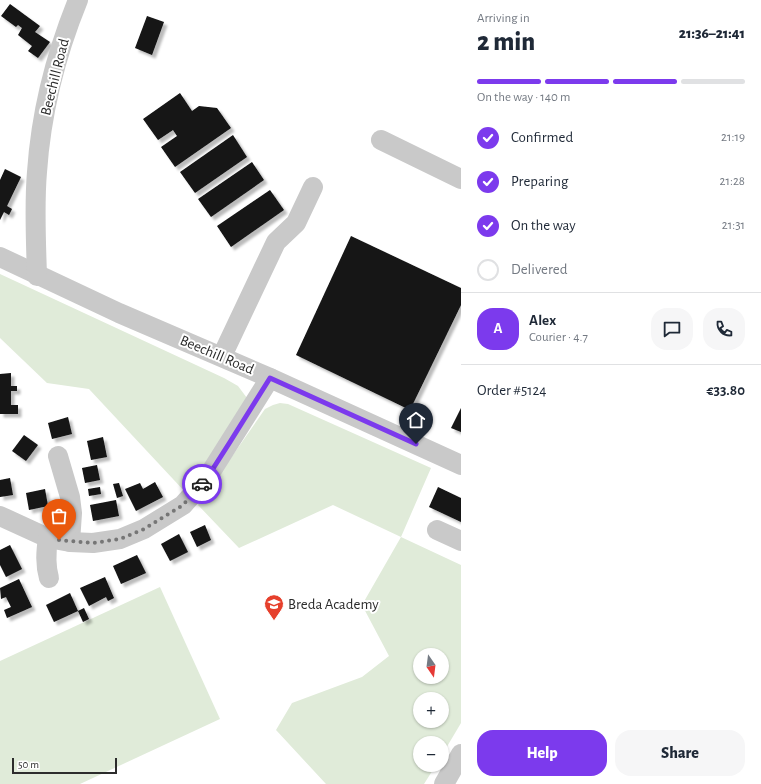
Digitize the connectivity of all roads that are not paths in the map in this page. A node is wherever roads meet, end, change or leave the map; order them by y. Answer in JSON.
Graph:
{"nodes":[{"id":1,"x":78,"y":0,"type":"edge"},
{"id":2,"x":381,"y":140,"type":"dead end"},
{"id":3,"x":461,"y":179,"type":"edge"},
{"id":4,"x":312,"y":187,"type":"dead end"},
{"id":5,"x":0,"y":257,"type":"edge"},
{"id":6,"x":37,"y":276,"type":"junction"},
{"id":7,"x":222,"y":356,"type":"junction"},
{"id":8,"x":270,"y":378,"type":"junction"},
{"id":9,"x":58,"y":456,"type":"dead end"},
{"id":10,"x":461,"y":465,"type":"edge"},
{"id":11,"x":0,"y":516,"type":"edge"},
{"id":12,"x":437,"y":530,"type":"dead end"},
{"id":13,"x":48,"y":538,"type":"junction"},
{"id":14,"x":461,"y":541,"type":"edge"},
{"id":15,"x":70,"y":542,"type":"junction"},
{"id":16,"x":49,"y":578,"type":"dead end"},
{"id":17,"x":461,"y":754,"type":"edge"},
{"id":18,"x":444,"y":784,"type":"edge"}],
"edges":[{"from":1,"to":6,"type":"street","name":"Beechill Road"},
{"from":2,"to":3,"type":"street"},
{"from":4,"to":7,"type":"street"},
{"from":5,"to":6,"type":"street","name":"Beechill Road"},
{"from":6,"to":7,"type":"street","name":"Beechill Road"},
{"from":7,"to":8,"type":"street","name":"Beechill Road"},
{"from":8,"to":10,"type":"street","name":"Beechill Road"},
{"from":8,"to":15,"type":"street"},
{"from":9,"to":15,"type":"street"},
{"from":11,"to":13,"type":"street"},
{"from":12,"to":14,"type":"street"},
{"from":13,"to":15,"type":"street"},
{"from":13,"to":16,"type":"street"},
{"from":17,"to":18,"type":"street"}]}
